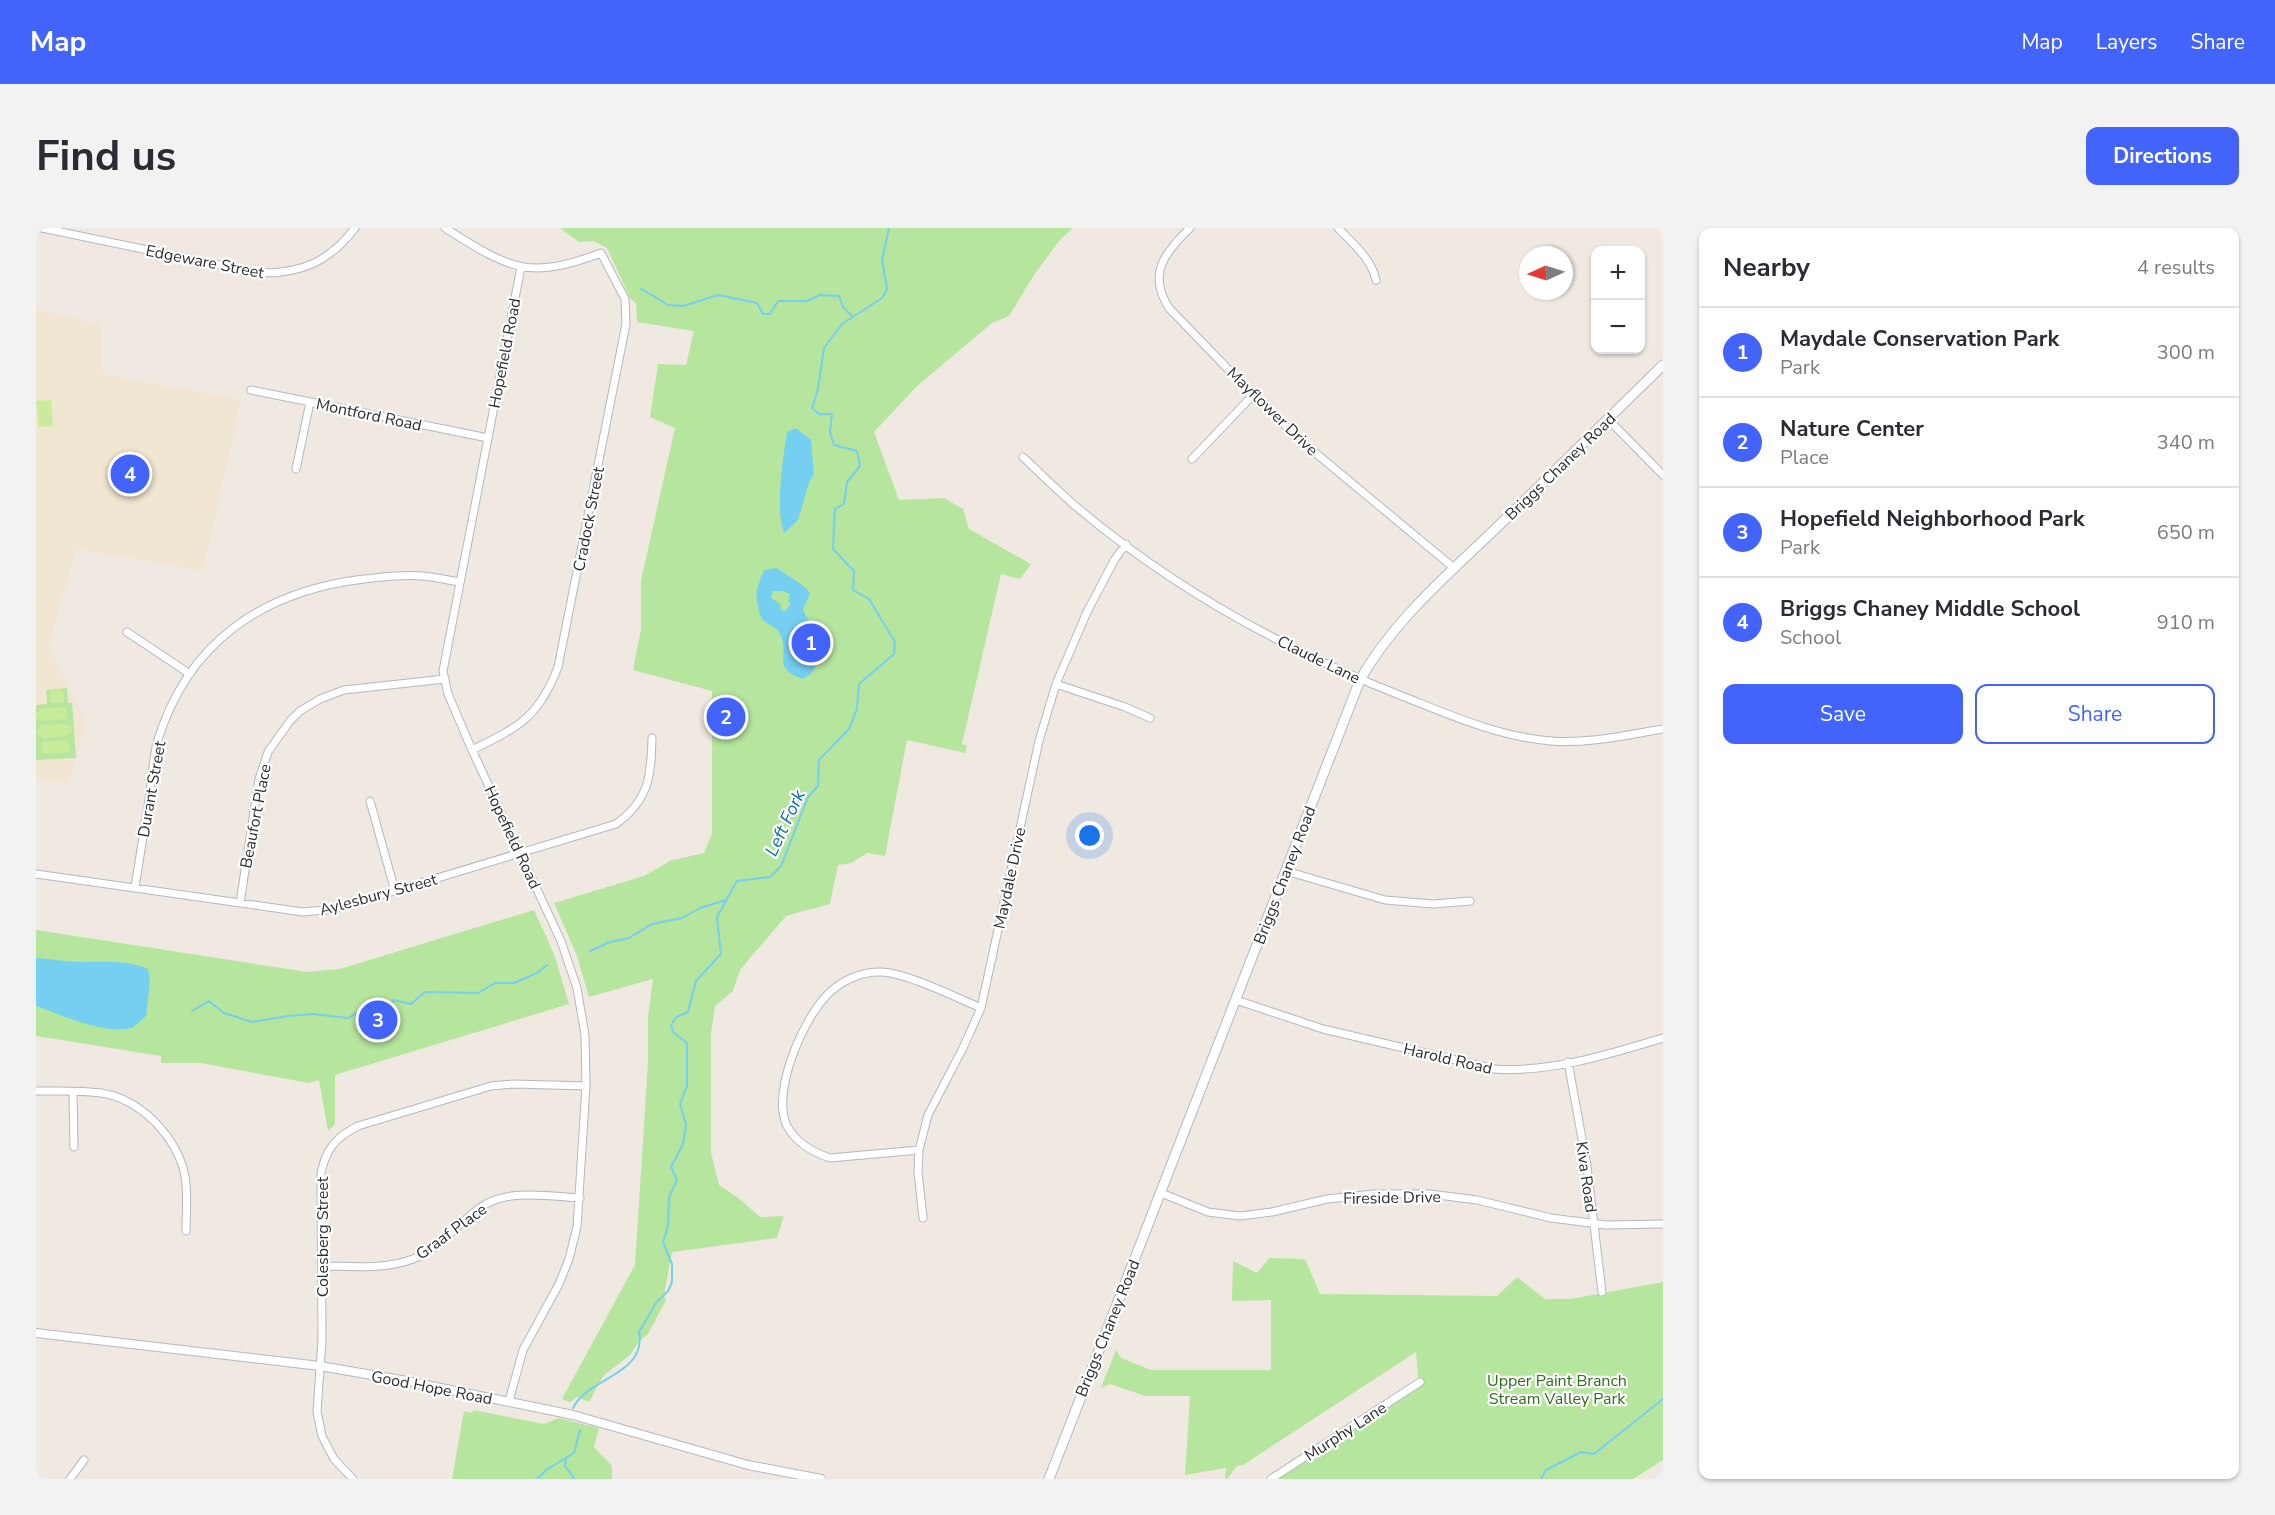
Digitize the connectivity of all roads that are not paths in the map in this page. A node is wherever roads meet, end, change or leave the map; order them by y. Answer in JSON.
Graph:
{"nodes":[{"id":1,"x":42,"y":228,"type":"edge"},
{"id":2,"x":355,"y":228,"type":"edge"},
{"id":3,"x":445,"y":228,"type":"edge"},
{"id":4,"x":1190,"y":228,"type":"edge"},
{"id":5,"x":1338,"y":228,"type":"edge"},
{"id":6,"x":521,"y":267,"type":"junction"},
{"id":7,"x":1376,"y":280,"type":"dead end"},
{"id":8,"x":1663,"y":365,"type":"edge"},
{"id":9,"x":251,"y":390,"type":"dead end"},
{"id":10,"x":1253,"y":395,"type":"junction"},
{"id":11,"x":310,"y":402,"type":"junction"},
{"id":12,"x":1608,"y":419,"type":"junction"},
{"id":13,"x":488,"y":438,"type":"junction"},
{"id":14,"x":1023,"y":457,"type":"dead end"},
{"id":15,"x":1192,"y":459,"type":"dead end"},
{"id":16,"x":296,"y":469,"type":"dead end"},
{"id":17,"x":1663,"y":476,"type":"edge"},
{"id":18,"x":1126,"y":544,"type":"junction"},
{"id":19,"x":1454,"y":568,"type":"junction"},
{"id":20,"x":459,"y":582,"type":"junction"},
{"id":21,"x":127,"y":632,"type":"dead end"},
{"id":22,"x":190,"y":674,"type":"junction"},
{"id":23,"x":445,"y":679,"type":"junction"},
{"id":24,"x":1360,"y":680,"type":"junction"},
{"id":25,"x":1056,"y":684,"type":"junction"},
{"id":26,"x":1150,"y":718,"type":"dead end"},
{"id":27,"x":1663,"y":729,"type":"edge"},
{"id":28,"x":652,"y":738,"type":"dead end"},
{"id":29,"x":472,"y":750,"type":"junction"},
{"id":30,"x":370,"y":801,"type":"dead end"},
{"id":31,"x":520,"y":854,"type":"junction"},
{"id":32,"x":1286,"y":871,"type":"junction"},
{"id":33,"x":36,"y":874,"type":"edge"},
{"id":34,"x":135,"y":887,"type":"junction"},
{"id":35,"x":395,"y":891,"type":"junction"},
{"id":36,"x":1470,"y":901,"type":"dead end"},
{"id":37,"x":240,"y":903,"type":"junction"},
{"id":38,"x":1236,"y":1000,"type":"junction"},
{"id":39,"x":981,"y":1008,"type":"junction"},
{"id":40,"x":1663,"y":1038,"type":"edge"},
{"id":41,"x":1568,"y":1062,"type":"junction"},
{"id":42,"x":586,"y":1086,"type":"junction"},
{"id":43,"x":36,"y":1091,"type":"edge"},
{"id":44,"x":73,"y":1092,"type":"junction"},
{"id":45,"x":74,"y":1147,"type":"dead end"},
{"id":46,"x":919,"y":1150,"type":"junction"},
{"id":47,"x":1161,"y":1193,"type":"junction"},
{"id":48,"x":580,"y":1198,"type":"junction"},
{"id":49,"x":923,"y":1218,"type":"dead end"},
{"id":50,"x":1594,"y":1223,"type":"junction"},
{"id":51,"x":1663,"y":1224,"type":"edge"},
{"id":52,"x":186,"y":1231,"type":"dead end"},
{"id":53,"x":322,"y":1266,"type":"junction"},
{"id":54,"x":1602,"y":1292,"type":"dead end"},
{"id":55,"x":36,"y":1333,"type":"edge"},
{"id":56,"x":320,"y":1366,"type":"junction"},
{"id":57,"x":1420,"y":1382,"type":"dead end"},
{"id":58,"x":509,"y":1401,"type":"junction"},
{"id":59,"x":84,"y":1460,"type":"dead end"},
{"id":60,"x":70,"y":1479,"type":"edge"},
{"id":61,"x":353,"y":1479,"type":"edge"},
{"id":62,"x":821,"y":1479,"type":"edge"},
{"id":63,"x":1049,"y":1479,"type":"edge"},
{"id":64,"x":1271,"y":1479,"type":"edge"}],
"edges":[{"from":1,"to":2,"type":"street","name":"Edgeware Street"},
{"from":3,"to":6,"type":"street"},
{"from":4,"to":10,"type":"street","name":"Mayflower Drive"},
{"from":5,"to":7,"type":"street"},
{"from":6,"to":13,"type":"street","name":"Hopefield Road"},
{"from":6,"to":29,"type":"street","name":"Cradock Street"},
{"from":8,"to":12,"type":"main road","name":"Briggs Chaney Road"},
{"from":9,"to":11,"type":"street","name":"Montford Road"},
{"from":10,"to":15,"type":"street"},
{"from":10,"to":19,"type":"street","name":"Mayflower Drive"},
{"from":11,"to":13,"type":"street","name":"Montford Road"},
{"from":11,"to":16,"type":"street"},
{"from":12,"to":17,"type":"street"},
{"from":12,"to":19,"type":"main road","name":"Briggs Chaney Road"},
{"from":13,"to":20,"type":"street","name":"Hopefield Road"},
{"from":14,"to":18,"type":"street","name":"Claude Lane"},
{"from":18,"to":24,"type":"street","name":"Claude Lane"},
{"from":18,"to":25,"type":"street","name":"Maydale Drive"},
{"from":19,"to":24,"type":"main road","name":"Briggs Chaney Road"},
{"from":20,"to":22,"type":"street","name":"Durant Street"},
{"from":20,"to":23,"type":"street","name":"Hopefield Road"},
{"from":21,"to":22,"type":"street"},
{"from":22,"to":34,"type":"street","name":"Durant Street"},
{"from":23,"to":29,"type":"street","name":"Hopefield Road"},
{"from":23,"to":37,"type":"street","name":"Beaufort Place"},
{"from":24,"to":27,"type":"street","name":"Claude Lane"},
{"from":24,"to":32,"type":"main road","name":"Briggs Chaney Road"},
{"from":25,"to":26,"type":"street"},
{"from":25,"to":39,"type":"street","name":"Maydale Drive"},
{"from":28,"to":31,"type":"street","name":"Aylesbury Street"},
{"from":29,"to":31,"type":"street","name":"Hopefield Road"},
{"from":30,"to":35,"type":"street"},
{"from":31,"to":35,"type":"street","name":"Aylesbury Street"},
{"from":31,"to":42,"type":"street","name":"Hopefield Road"},
{"from":32,"to":36,"type":"street"},
{"from":32,"to":38,"type":"main road","name":"Briggs Chaney Road"},
{"from":33,"to":34,"type":"street","name":"Aylesbury Street"},
{"from":34,"to":37,"type":"street","name":"Aylesbury Street"},
{"from":35,"to":37,"type":"street","name":"Aylesbury Street"},
{"from":38,"to":41,"type":"street","name":"Harold Road"},
{"from":38,"to":47,"type":"main road","name":"Briggs Chaney Road"},
{"from":39,"to":46,"type":"street","name":"Maydale Drive"},
{"from":39,"to":46,"type":"street"},
{"from":40,"to":41,"type":"street","name":"Harold Road"},
{"from":41,"to":50,"type":"street","name":"Kiva Road"},
{"from":42,"to":48,"type":"street","name":"Hopefield Road"},
{"from":42,"to":53,"type":"street","name":"Colesberg Street"},
{"from":43,"to":44,"type":"street"},
{"from":44,"to":45,"type":"street"},
{"from":44,"to":52,"type":"street"},
{"from":46,"to":49,"type":"street","name":"Maydale Drive"},
{"from":47,"to":50,"type":"street","name":"Fireside Drive"},
{"from":47,"to":63,"type":"main road","name":"Briggs Chaney Road"},
{"from":48,"to":53,"type":"street","name":"Graaf Place"},
{"from":48,"to":58,"type":"street","name":"Hopefield Road"},
{"from":50,"to":51,"type":"street","name":"Fireside Drive"},
{"from":50,"to":54,"type":"street","name":"Kiva Road"},
{"from":53,"to":56,"type":"street","name":"Colesberg Street"},
{"from":55,"to":56,"type":"street","name":"Good Hope Road"},
{"from":56,"to":58,"type":"street","name":"Good Hope Road"},
{"from":56,"to":61,"type":"street","name":"Colesberg Street"},
{"from":57,"to":64,"type":"street","name":"Murphy Lane"},
{"from":58,"to":62,"type":"street","name":"Good Hope Road"},
{"from":59,"to":60,"type":"street"}]}
